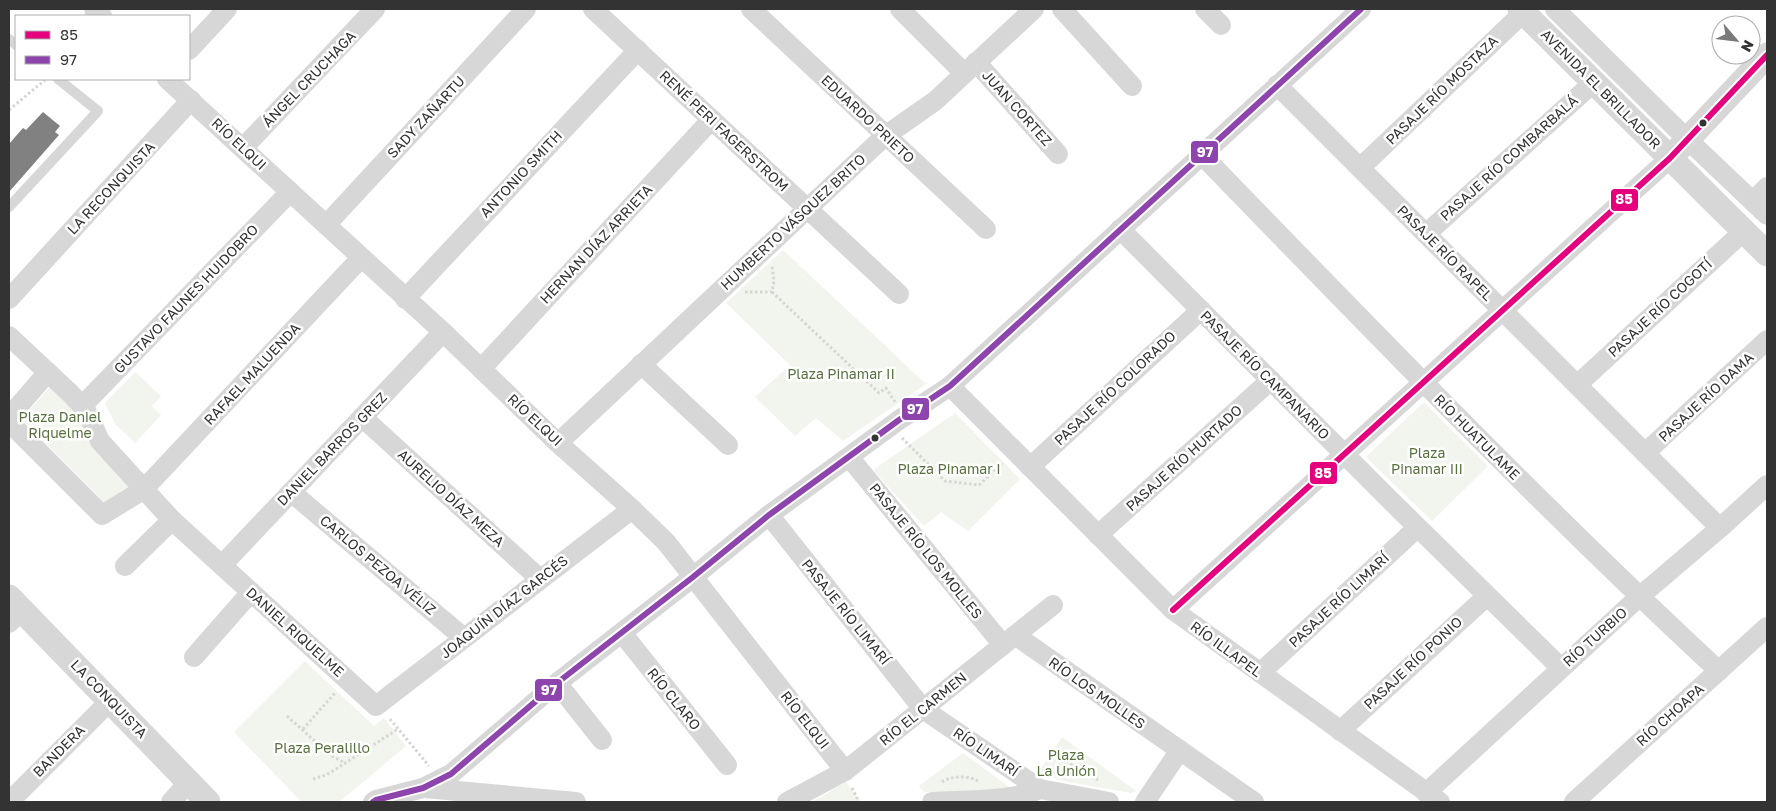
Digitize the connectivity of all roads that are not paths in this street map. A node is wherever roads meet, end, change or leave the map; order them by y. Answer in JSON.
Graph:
{"nodes":[{"id":1,"x":227,"y":9,"type":"edge"},
{"id":2,"x":375,"y":9,"type":"edge"},
{"id":3,"x":526,"y":9,"type":"edge"},
{"id":4,"x":593,"y":9,"type":"edge"},
{"id":5,"x":751,"y":9,"type":"edge"},
{"id":6,"x":900,"y":9,"type":"edge"},
{"id":7,"x":1034,"y":9,"type":"edge"},
{"id":8,"x":1062,"y":9,"type":"edge"},
{"id":9,"x":1205,"y":9,"type":"edge"},
{"id":10,"x":1361,"y":9,"type":"edge"},
{"id":11,"x":1556,"y":9,"type":"edge"},
{"id":12,"x":1522,"y":10,"type":"edge"},
{"id":13,"x":1221,"y":25,"type":"dead end"},
{"id":14,"x":190,"y":49,"type":"edge"},
{"id":15,"x":638,"y":50,"type":"junction"},
{"id":16,"x":1767,"y":55,"type":"edge"},
{"id":17,"x":970,"y":68,"type":"junction"},
{"id":18,"x":59,"y":80,"type":"edge"},
{"id":19,"x":168,"y":80,"type":"edge"},
{"id":20,"x":1593,"y":83,"type":"junction"},
{"id":21,"x":1277,"y":85,"type":"junction"},
{"id":22,"x":1132,"y":86,"type":"dead end"},
{"id":23,"x":191,"y":100,"type":"junction"},
{"id":24,"x":712,"y":119,"type":"junction"},
{"id":25,"x":885,"y":136,"type":"junction"},
{"id":26,"x":1688,"y":140,"type":"junction"},
{"id":27,"x":243,"y":148,"type":"junction"},
{"id":28,"x":1058,"y":154,"type":"dead end"},
{"id":29,"x":1201,"y":154,"type":"junction"},
{"id":30,"x":1670,"y":158,"type":"junction"},
{"id":31,"x":1360,"y":168,"type":"junction"},
{"id":32,"x":1767,"y":187,"type":"edge"},
{"id":33,"x":290,"y":192,"type":"junction"},
{"id":34,"x":1753,"y":201,"type":"junction"},
{"id":35,"x":9,"y":207,"type":"edge"},
{"id":36,"x":807,"y":207,"type":"junction"},
{"id":37,"x":1767,"y":215,"type":"edge"},
{"id":38,"x":326,"y":225,"type":"junction"},
{"id":39,"x":1120,"y":228,"type":"junction"},
{"id":40,"x":986,"y":229,"type":"dead end"},
{"id":41,"x":1744,"y":231,"type":"junction"},
{"id":42,"x":1426,"y":234,"type":"junction"},
{"id":43,"x":1767,"y":254,"type":"edge"},
{"id":44,"x":361,"y":258,"type":"junction"},
{"id":45,"x":899,"y":294,"type":"dead end"},
{"id":46,"x":9,"y":299,"type":"edge"},
{"id":47,"x":405,"y":299,"type":"junction"},
{"id":48,"x":1201,"y":310,"type":"junction"},
{"id":49,"x":1502,"y":310,"type":"junction"},
{"id":50,"x":443,"y":332,"type":"junction"},
{"id":51,"x":9,"y":336,"type":"edge"},
{"id":52,"x":1767,"y":340,"type":"edge"},
{"id":53,"x":641,"y":364,"type":"junction"},
{"id":54,"x":481,"y":369,"type":"junction"},
{"id":55,"x":48,"y":372,"type":"junction"},
{"id":56,"x":1270,"y":380,"type":"junction"},
{"id":57,"x":1422,"y":382,"type":"junction"},
{"id":58,"x":1577,"y":385,"type":"junction"},
{"id":59,"x":950,"y":386,"type":"junction"},
{"id":60,"x":82,"y":406,"type":"junction"},
{"id":61,"x":9,"y":417,"type":"edge"},
{"id":62,"x":362,"y":417,"type":"junction"},
{"id":63,"x":9,"y":422,"type":"edge"},
{"id":64,"x":558,"y":443,"type":"junction"},
{"id":65,"x":728,"y":444,"type":"dead end"},
{"id":66,"x":1645,"y":453,"type":"junction"},
{"id":67,"x":1343,"y":454,"type":"junction"},
{"id":68,"x":849,"y":457,"type":"junction"},
{"id":69,"x":1030,"y":467,"type":"junction"},
{"id":70,"x":1767,"y":484,"type":"edge"},
{"id":71,"x":143,"y":490,"type":"junction"},
{"id":72,"x":291,"y":492,"type":"junction"},
{"id":73,"x":632,"y":508,"type":"junction"},
{"id":74,"x":769,"y":515,"type":"junction"},
{"id":75,"x":172,"y":520,"type":"junction"},
{"id":76,"x":1418,"y":528,"type":"junction"},
{"id":77,"x":1720,"y":528,"type":"junction"},
{"id":78,"x":1098,"y":535,"type":"junction"},
{"id":79,"x":125,"y":566,"type":"dead end"},
{"id":80,"x":222,"y":566,"type":"junction"},
{"id":81,"x":694,"y":577,"type":"junction"},
{"id":82,"x":540,"y":579,"type":"junction"},
{"id":83,"x":250,"y":592,"type":"junction"},
{"id":84,"x":1486,"y":596,"type":"junction"},
{"id":85,"x":1639,"y":597,"type":"junction"},
{"id":86,"x":1053,"y":605,"type":"dead end"},
{"id":87,"x":13,"y":610,"type":"edge"},
{"id":88,"x":1173,"y":610,"type":"junction"},
{"id":89,"x":1767,"y":627,"type":"edge"},
{"id":90,"x":622,"y":633,"type":"junction"},
{"id":91,"x":464,"y":638,"type":"junction"},
{"id":92,"x":1009,"y":640,"type":"junction"},
{"id":93,"x":194,"y":657,"type":"dead end"},
{"id":94,"x":1561,"y":668,"type":"junction"},
{"id":95,"x":1719,"y":671,"type":"junction"},
{"id":96,"x":1260,"y":673,"type":"junction"},
{"id":97,"x":557,"y":683,"type":"junction"},
{"id":98,"x":110,"y":701,"type":"junction"},
{"id":99,"x":376,"y":706,"type":"joint"},
{"id":100,"x":923,"y":709,"type":"junction"},
{"id":101,"x":1340,"y":731,"type":"junction"},
{"id":102,"x":602,"y":740,"type":"dead end"},
{"id":103,"x":1180,"y":750,"type":"junction"},
{"id":104,"x":727,"y":765,"type":"dead end"},
{"id":105,"x":845,"y":771,"type":"junction"},
{"id":106,"x":189,"y":782,"type":"junction"},
{"id":107,"x":432,"y":784,"type":"junction"},
{"id":108,"x":1040,"y":789,"type":"junction"},
{"id":109,"x":1433,"y":798,"type":"edge"},
{"id":110,"x":376,"y":801,"type":"edge"},
{"id":111,"x":9,"y":802,"type":"edge"},
{"id":112,"x":171,"y":802,"type":"edge"},
{"id":113,"x":208,"y":802,"type":"edge"},
{"id":114,"x":576,"y":802,"type":"edge"},
{"id":115,"x":787,"y":802,"type":"edge"},
{"id":116,"x":932,"y":802,"type":"edge"},
{"id":117,"x":1109,"y":802,"type":"edge"},
{"id":118,"x":1145,"y":802,"type":"edge"},
{"id":119,"x":1254,"y":802,"type":"edge"},
{"id":120,"x":1574,"y":802,"type":"edge"}],
"edges":[{"from":1,"to":14,"type":"street"},
{"from":2,"to":27,"type":"street","name":"ÁNGEL CRUCHAGA"},
{"from":3,"to":38,"type":"street","name":"SADY ZAÑARTU"},
{"from":4,"to":15,"type":"street","name":"RENÉ PERI FAGERSTROM"},
{"from":5,"to":25,"type":"street","name":"EDUARDO PRIETO"},
{"from":6,"to":17,"type":"street","name":"JUAN CORTEZ"},
{"from":7,"to":17,"type":"street","name":"HUMBERTO VÁSQUEZ BRITO"},
{"from":8,"to":22,"type":"street"},
{"from":9,"to":13,"type":"street"},
{"from":10,"to":21,"type":"street"},
{"from":11,"to":26,"type":"street","name":"AVENIDA EL BRILLADOR"},
{"from":12,"to":20,"type":"street","name":"AVENIDA EL BRILLADOR"},
{"from":12,"to":31,"type":"street","name":"PASAJE RÍO MOSTAZA"},
{"from":15,"to":24,"type":"street","name":"RENÉ PERI FAGERSTROM"},
{"from":15,"to":47,"type":"street","name":"ANTONIO SMITH"},
{"from":16,"to":26,"type":"street"},
{"from":17,"to":25,"type":"street","name":"HUMBERTO VÁSQUEZ BRITO"},
{"from":17,"to":28,"type":"street","name":"JUAN CORTEZ"},
{"from":18,"to":35,"type":"lane"},
{"from":19,"to":23,"type":"street"},
{"from":20,"to":30,"type":"street","name":"AVENIDA EL BRILLADOR"},
{"from":20,"to":42,"type":"street","name":"PASAJE RÍO COMBARBALÁ"},
{"from":21,"to":29,"type":"street"},
{"from":21,"to":31,"type":"street","name":"PASAJE RÍO RAPEL"},
{"from":23,"to":27,"type":"street","name":"RÍO ELQUI"},
{"from":23,"to":46,"type":"street","name":"LA RECONQUISTA"},
{"from":24,"to":36,"type":"street","name":"RENÉ PERI FAGERSTROM"},
{"from":24,"to":54,"type":"street","name":"HERNAN DÍAZ ARRIETA"},
{"from":25,"to":36,"type":"street","name":"HUMBERTO VÁSQUEZ BRITO"},
{"from":25,"to":40,"type":"street","name":"EDUARDO PRIETO"},
{"from":26,"to":30,"type":"street"},
{"from":26,"to":34,"type":"street","name":"AVENIDA EL BRILLADOR"},
{"from":27,"to":33,"type":"street","name":"RÍO ELQUI"},
{"from":29,"to":39,"type":"street"},
{"from":29,"to":57,"type":"street","name":"RÍO HUATULAME"},
{"from":30,"to":41,"type":"street","name":"AVENIDA EL BRILLADOR"},
{"from":30,"to":49,"type":"street"},
{"from":31,"to":42,"type":"street","name":"PASAJE RÍO RAPEL"},
{"from":32,"to":34,"type":"street"},
{"from":33,"to":38,"type":"street","name":"RÍO ELQUI"},
{"from":33,"to":60,"type":"street","name":"GUSTAVO FAUNES HUIDOBRO"},
{"from":34,"to":37,"type":"street","name":"AVENIDA EL BRILLADOR"},
{"from":36,"to":45,"type":"street","name":"RENÉ PERI FAGERSTROM"},
{"from":36,"to":53,"type":"street","name":"HUMBERTO VÁSQUEZ BRITO"},
{"from":38,"to":44,"type":"street","name":"RÍO ELQUI"},
{"from":39,"to":48,"type":"street","name":"PASAJE RÍO CAMPANARIO"},
{"from":39,"to":59,"type":"street"},
{"from":41,"to":43,"type":"street","name":"AVENIDA EL BRILLADOR"},
{"from":41,"to":58,"type":"street","name":"PASAJE RÍO COGOTÍ"},
{"from":42,"to":49,"type":"street","name":"PASAJE RÍO RAPEL"},
{"from":44,"to":47,"type":"street","name":"RÍO ELQUI"},
{"from":44,"to":71,"type":"street","name":"RAFAEL MALUENDA"},
{"from":47,"to":50,"type":"street","name":"RÍO ELQUI"},
{"from":48,"to":56,"type":"street","name":"PASAJE RÍO CAMPANARIO"},
{"from":48,"to":69,"type":"street","name":"PASAJE RÍO COLORADO"},
{"from":49,"to":57,"type":"street"},
{"from":49,"to":58,"type":"street","name":"PASAJE RÍO RAPEL"},
{"from":50,"to":54,"type":"street","name":"RÍO ELQUI"},
{"from":50,"to":62,"type":"street","name":"DANIEL BARROS GREZ"},
{"from":51,"to":55,"type":"street","name":"DANIEL RIQUELME"},
{"from":52,"to":66,"type":"street","name":"PASAJE RÍO DAMA"},
{"from":53,"to":64,"type":"street","name":"HUMBERTO VÁSQUEZ BRITO"},
{"from":53,"to":65,"type":"street"},
{"from":54,"to":64,"type":"street","name":"RÍO ELQUI"},
{"from":55,"to":60,"type":"street","name":"DANIEL RIQUELME"},
{"from":55,"to":61,"type":"street"},
{"from":56,"to":67,"type":"street","name":"PASAJE RÍO CAMPANARIO"},
{"from":56,"to":78,"type":"street","name":"PASAJE RÍO HURTADO"},
{"from":57,"to":67,"type":"street"},
{"from":57,"to":85,"type":"street","name":"RÍO HUATULAME"},
{"from":58,"to":66,"type":"street","name":"PASAJE RÍO RAPEL"},
{"from":59,"to":68,"type":"street"},
{"from":59,"to":69,"type":"street","name":"RÍO ILLAPEL"},
{"from":60,"to":71,"type":"street","name":"DANIEL RIQUELME"},
{"from":62,"to":72,"type":"street","name":"DANIEL BARROS GREZ"},
{"from":62,"to":82,"type":"street","name":"AURELIO DÍAZ MEZA"},
{"from":63,"to":71,"type":"street"},
{"from":64,"to":73,"type":"street","name":"RÍO ELQUI"},
{"from":66,"to":77,"type":"street","name":"PASAJE RÍO RAPEL"},
{"from":67,"to":76,"type":"street","name":"PASAJE RÍO CAMPANARIO"},
{"from":67,"to":88,"type":"street"},
{"from":68,"to":74,"type":"street"},
{"from":68,"to":92,"type":"street","name":"PASAJE RÍO LOS MOLLES"},
{"from":69,"to":78,"type":"street","name":"RÍO ILLAPEL"},
{"from":70,"to":77,"type":"street","name":"RÍO TURBIO"},
{"from":71,"to":75,"type":"street","name":"DANIEL RIQUELME"},
{"from":72,"to":80,"type":"street","name":"DANIEL BARROS GREZ"},
{"from":72,"to":91,"type":"street","name":"CARLOS PEZOA VÉLIZ"},
{"from":73,"to":81,"type":"street","name":"RÍO ELQUI"},
{"from":73,"to":82,"type":"street","name":"JOAQUÍN DÍAZ GARCÉS"},
{"from":74,"to":81,"type":"street"},
{"from":74,"to":100,"type":"street","name":"PASAJE RÍO LIMARÍ"},
{"from":75,"to":79,"type":"street"},
{"from":75,"to":80,"type":"street","name":"DANIEL RIQUELME"},
{"from":76,"to":84,"type":"street","name":"PASAJE RÍO CAMPANARIO"},
{"from":76,"to":96,"type":"street","name":"PASAJE RÍO LIMARÍ"},
{"from":77,"to":85,"type":"street","name":"RÍO TURBIO"},
{"from":78,"to":88,"type":"street","name":"RÍO ILLAPEL"},
{"from":80,"to":83,"type":"street","name":"DANIEL RIQUELME"},
{"from":81,"to":90,"type":"street"},
{"from":81,"to":105,"type":"street","name":"RÍO ELQUI"},
{"from":82,"to":91,"type":"street","name":"JOAQUÍN DÍAZ GARCÉS"},
{"from":83,"to":93,"type":"street"},
{"from":83,"to":99,"type":"street","name":"DANIEL RIQUELME"},
{"from":84,"to":94,"type":"street","name":"PASAJE RÍO CAMPANARIO"},
{"from":84,"to":101,"type":"street","name":"PASAJE RÍO PONIO"},
{"from":85,"to":94,"type":"street","name":"RÍO TURBIO"},
{"from":85,"to":95,"type":"street","name":"RÍO HUATULAME"},
{"from":86,"to":92,"type":"street","name":"RÍO EL CARMEN"},
{"from":87,"to":98,"type":"street","name":"LA CONQUISTA"},
{"from":88,"to":96,"type":"street","name":"RÍO ILLAPEL"},
{"from":89,"to":95,"type":"street","name":"RÍO CHOAPA"},
{"from":90,"to":97,"type":"street"},
{"from":90,"to":104,"type":"street","name":"RÍO CLARO"},
{"from":91,"to":99,"type":"street","name":"JOAQUÍN DÍAZ GARCÉS"},
{"from":92,"to":100,"type":"street","name":"RÍO EL CARMEN"},
{"from":92,"to":103,"type":"street","name":"RÍO LOS MOLLES"},
{"from":94,"to":109,"type":"street","name":"RÍO TURBIO"},
{"from":95,"to":120,"type":"street","name":"RÍO CHOAPA"},
{"from":96,"to":101,"type":"street","name":"RÍO ILLAPEL"},
{"from":97,"to":102,"type":"street"},
{"from":97,"to":107,"type":"street"},
{"from":98,"to":106,"type":"street","name":"LA CONQUISTA"},
{"from":98,"to":111,"type":"street","name":"BANDERA"},
{"from":100,"to":105,"type":"street","name":"RÍO EL CARMEN"},
{"from":100,"to":108,"type":"street","name":"RÍO LIMARÍ"},
{"from":101,"to":109,"type":"street","name":"RÍO ILLAPEL"},
{"from":103,"to":118,"type":"street"},
{"from":103,"to":119,"type":"street"},
{"from":105,"to":115,"type":"street","name":"RÍO EL CARMEN"},
{"from":106,"to":112,"type":"street"},
{"from":106,"to":113,"type":"street","name":"LA CONQUISTA"},
{"from":107,"to":110,"type":"street"},
{"from":107,"to":114,"type":"street"},
{"from":108,"to":116,"type":"street"},
{"from":108,"to":117,"type":"street","name":"RÍO LIMARÍ"}]}
